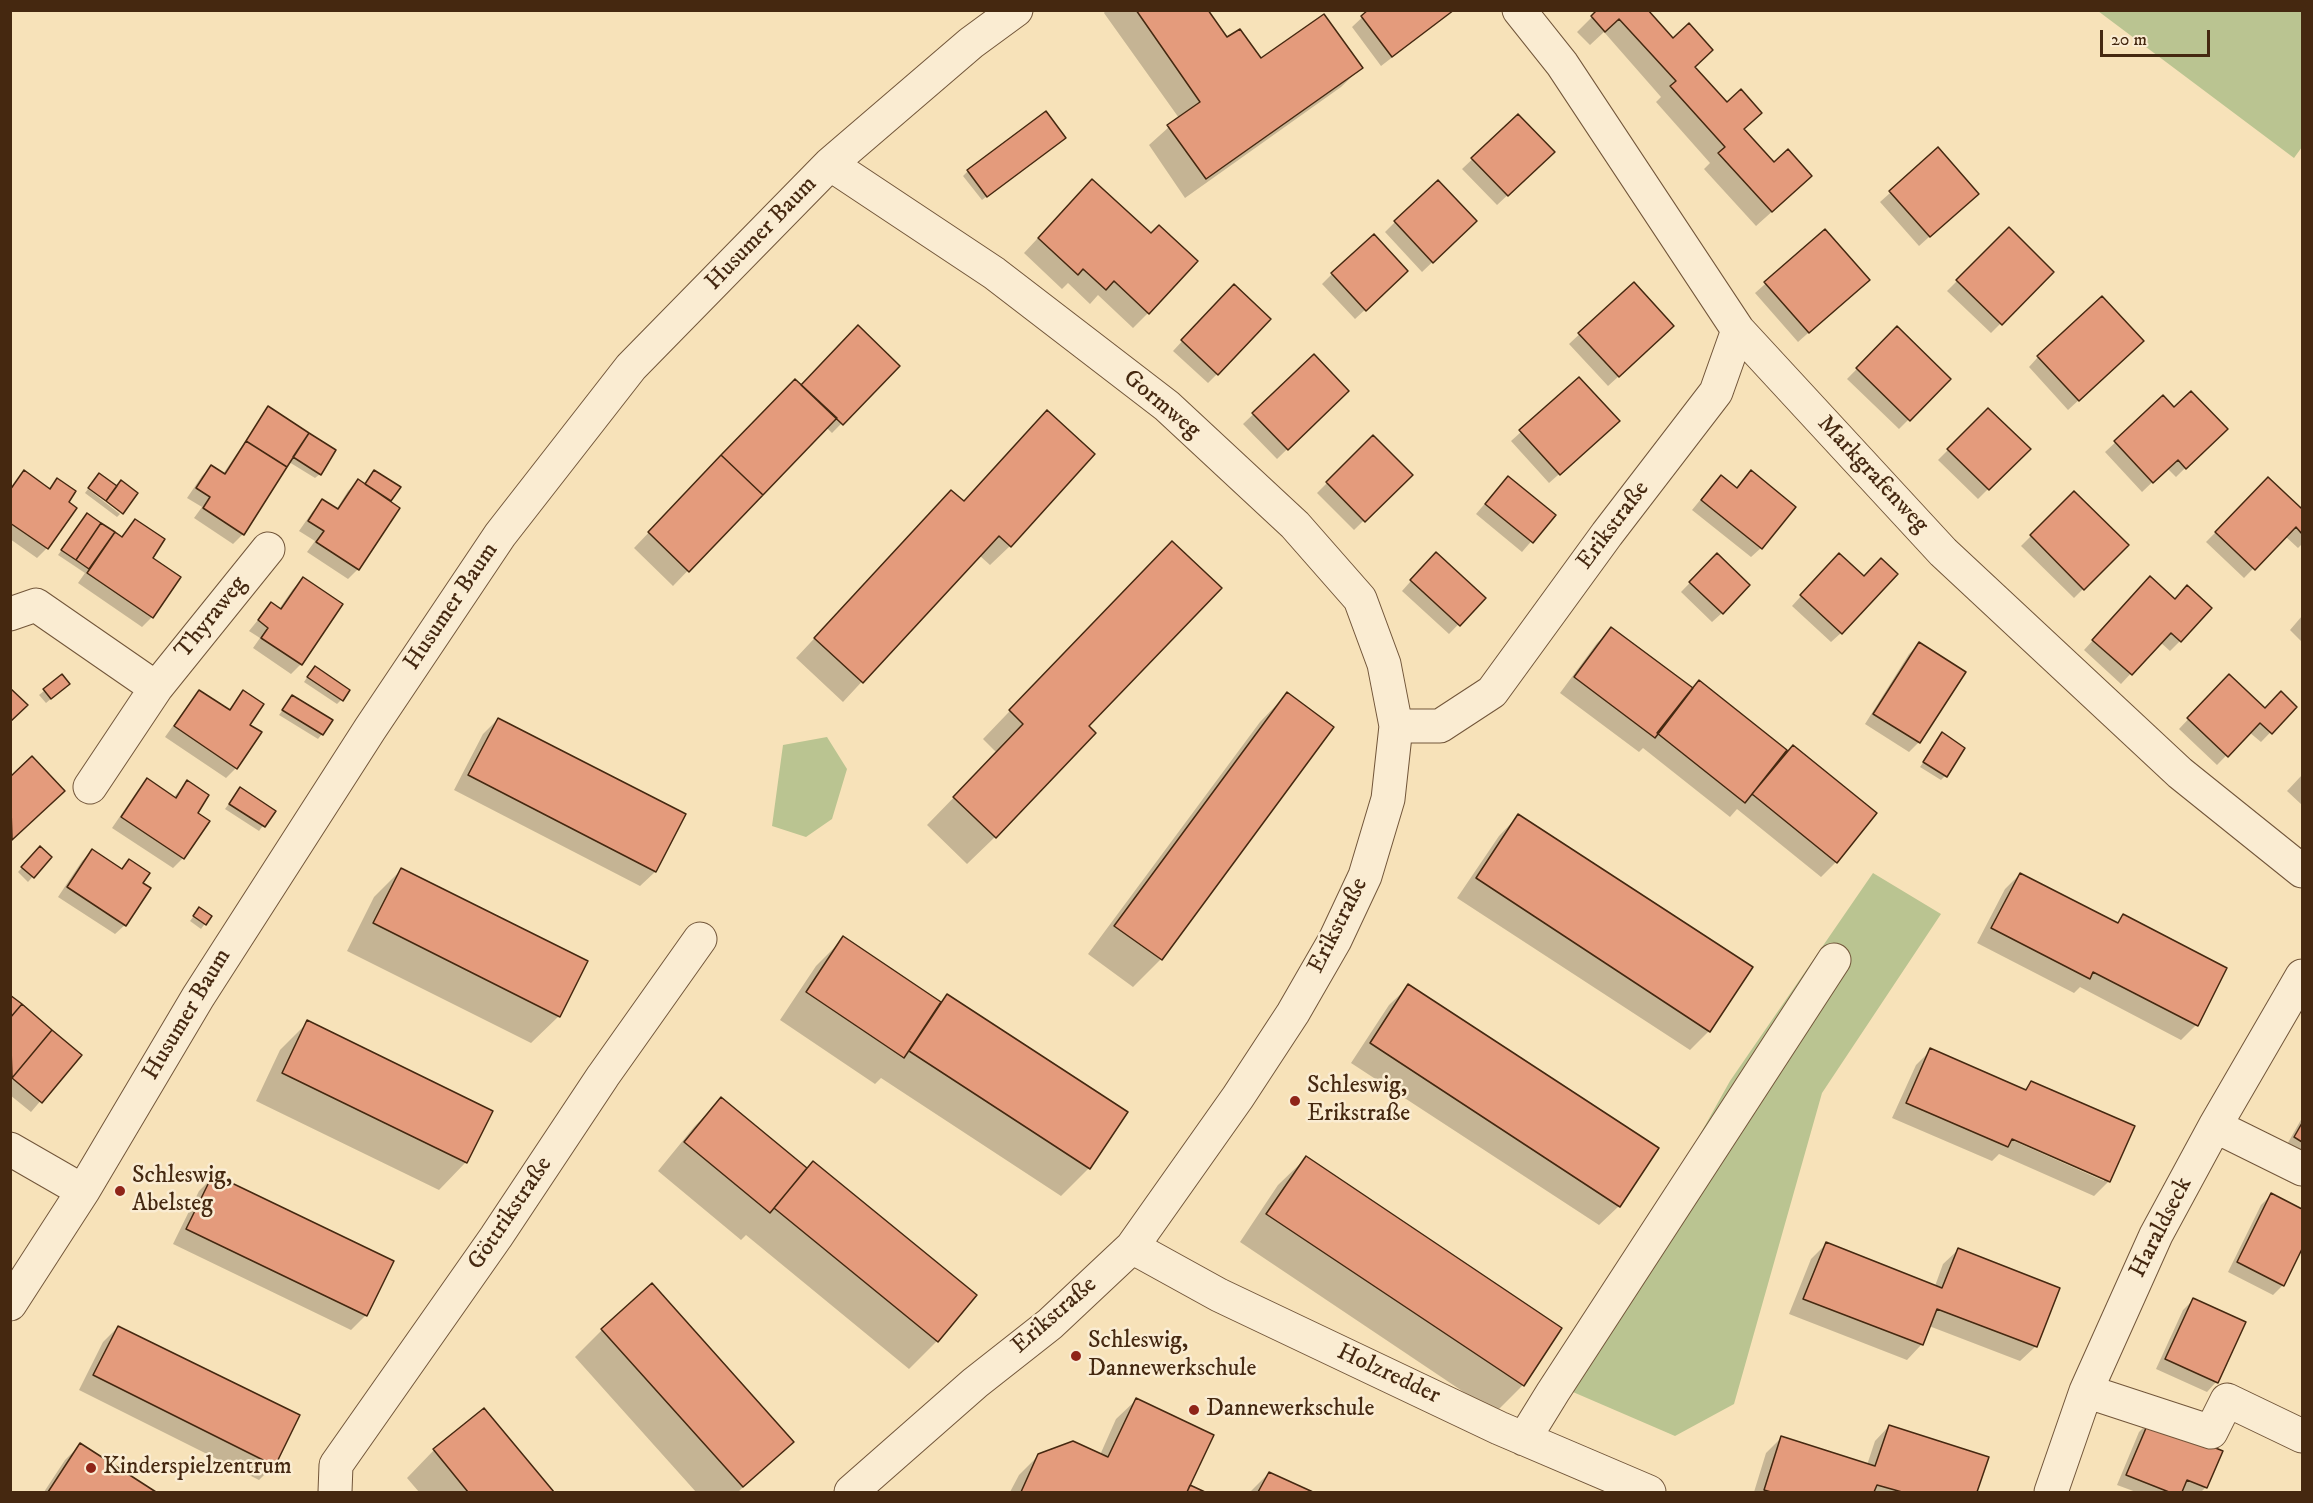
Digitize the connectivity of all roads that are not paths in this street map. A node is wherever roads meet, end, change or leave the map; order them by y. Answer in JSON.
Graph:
{"nodes":[{"id":1,"x":1016,"y":10,"type":"edge"},
{"id":2,"x":1519,"y":10,"type":"edge"},
{"id":3,"x":830,"y":164,"type":"junction"},
{"id":4,"x":1738,"y":330,"type":"junction"},
{"id":5,"x":268,"y":549,"type":"dead end"},
{"id":6,"x":10,"y":615,"type":"edge"},
{"id":7,"x":156,"y":688,"type":"junction"},
{"id":8,"x":1396,"y":726,"type":"junction"},
{"id":9,"x":90,"y":787,"type":"dead end"},
{"id":10,"x":2302,"y":871,"type":"edge"},
{"id":11,"x":700,"y":939,"type":"dead end"},
{"id":12,"x":1834,"y":960,"type":"dead end"},
{"id":13,"x":2302,"y":976,"type":"edge"},
{"id":14,"x":2215,"y":1126,"type":"junction"},
{"id":15,"x":10,"y":1149,"type":"edge"},
{"id":16,"x":2302,"y":1169,"type":"edge"},
{"id":17,"x":83,"y":1191,"type":"junction"},
{"id":18,"x":1132,"y":1247,"type":"junction"},
{"id":19,"x":10,"y":1304,"type":"edge"},
{"id":20,"x":2086,"y":1390,"type":"junction"},
{"id":21,"x":2302,"y":1436,"type":"edge"},
{"id":22,"x":1524,"y":1439,"type":"junction"},
{"id":23,"x":335,"y":1492,"type":"edge"},
{"id":24,"x":851,"y":1492,"type":"edge"},
{"id":25,"x":1649,"y":1492,"type":"edge"},
{"id":26,"x":2051,"y":1492,"type":"edge"}],
"edges":[{"from":1,"to":3,"type":"street","name":"Husumer Baum"},
{"from":2,"to":4,"type":"street","name":"Markgrafenweg"},
{"from":3,"to":8,"type":"street","name":"Gormweg"},
{"from":3,"to":17,"type":"street","name":"Husumer Baum"},
{"from":4,"to":8,"type":"street","name":"Erikstraße"},
{"from":4,"to":10,"type":"street","name":"Markgrafenweg"},
{"from":5,"to":7,"type":"street","name":"Thyraweg"},
{"from":6,"to":7,"type":"street"},
{"from":7,"to":9,"type":"street","name":"Thyraweg"},
{"from":8,"to":18,"type":"street","name":"Erikstraße"},
{"from":11,"to":23,"type":"street","name":"Göttrikstraße"},
{"from":12,"to":22,"type":"street"},
{"from":13,"to":14,"type":"street","name":"Haraldseck"},
{"from":14,"to":16,"type":"street"},
{"from":14,"to":20,"type":"street","name":"Haraldseck"},
{"from":15,"to":17,"type":"street"},
{"from":17,"to":19,"type":"street","name":"Husumer Baum"},
{"from":18,"to":22,"type":"street","name":"Holzredder"},
{"from":18,"to":24,"type":"street","name":"Erikstraße"},
{"from":20,"to":21,"type":"street"},
{"from":20,"to":26,"type":"street","name":"Haraldseck"},
{"from":22,"to":25,"type":"street","name":"Holzredder"}]}
